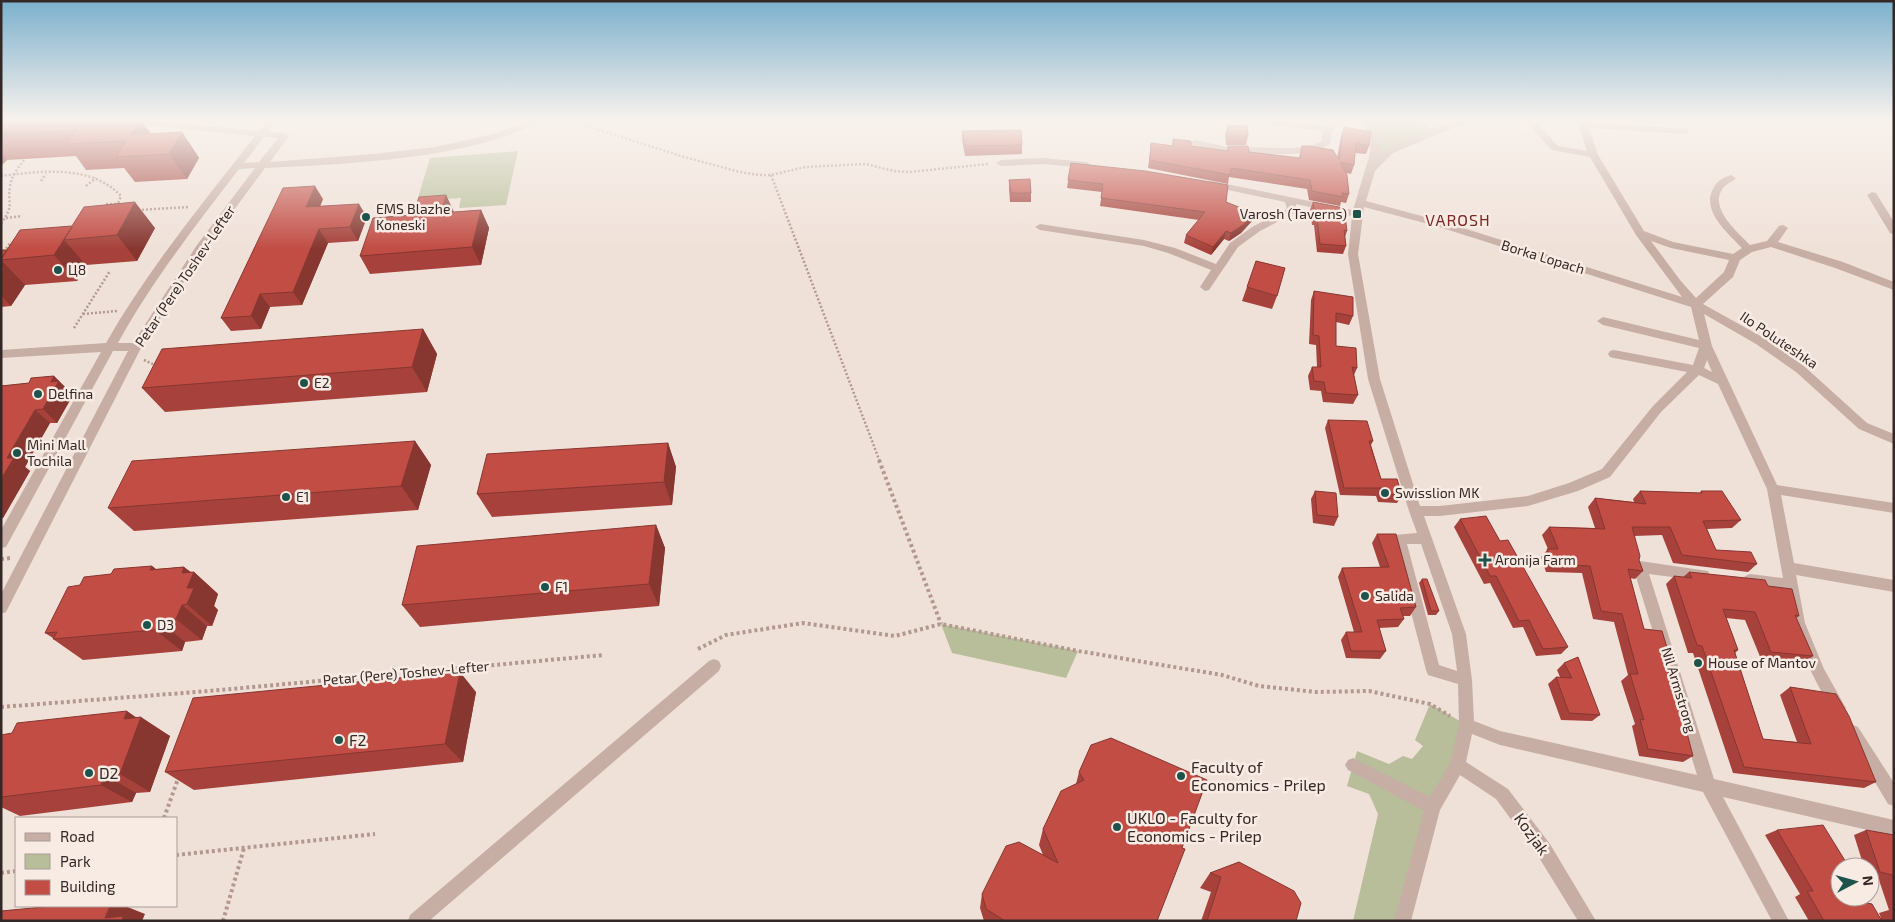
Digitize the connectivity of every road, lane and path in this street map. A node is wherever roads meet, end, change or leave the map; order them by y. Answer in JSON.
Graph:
{"nodes":[{"id":1,"x":22,"y":163,"type":"edge"},
{"id":2,"x":238,"y":163,"type":"edge"},
{"id":3,"x":265,"y":163,"type":"edge"},
{"id":4,"x":296,"y":163,"type":"edge"},
{"id":5,"x":710,"y":163,"type":"edge"},
{"id":6,"x":1001,"y":163,"type":"edge"},
{"id":7,"x":1069,"y":163,"type":"edge"},
{"id":8,"x":1371,"y":163,"type":"edge"},
{"id":9,"x":1377,"y":163,"type":"edge"},
{"id":10,"x":1598,"y":163,"type":"edge"},
{"id":11,"x":1094,"y":165,"type":"edge"},
{"id":12,"x":236,"y":166,"type":"junction"},
{"id":13,"x":263,"y":166,"type":"junction"},
{"id":14,"x":1370,"y":170,"type":"junction"},
{"id":15,"x":46,"y":173,"type":"junction"},
{"id":16,"x":14,"y":174,"type":"junction"},
{"id":17,"x":771,"y":175,"type":"junction"},
{"id":18,"x":1,"y":176,"type":"edge"},
{"id":19,"x":97,"y":178,"type":"junction"},
{"id":20,"x":1731,"y":178,"type":"dead end"},
{"id":21,"x":41,"y":181,"type":"dead end"},
{"id":22,"x":1200,"y":182,"type":"edge"},
{"id":23,"x":86,"y":186,"type":"dead end"},
{"id":24,"x":1872,"y":196,"type":"dead end"},
{"id":25,"x":1290,"y":202,"type":"junction"},
{"id":26,"x":106,"y":204,"type":"edge"},
{"id":27,"x":118,"y":204,"type":"junction"},
{"id":28,"x":205,"y":206,"type":"junction"},
{"id":29,"x":115,"y":208,"type":"edge"},
{"id":30,"x":1359,"y":209,"type":"junction"},
{"id":31,"x":131,"y":211,"type":"edge"},
{"id":32,"x":22,"y":216,"type":"dead end"},
{"id":33,"x":5,"y":218,"type":"junction"},
{"id":34,"x":1,"y":224,"type":"edge"},
{"id":35,"x":1040,"y":227,"type":"dead end"},
{"id":36,"x":1783,"y":228,"type":"dead end"},
{"id":37,"x":1894,"y":230,"type":"edge"},
{"id":38,"x":1640,"y":233,"type":"junction"},
{"id":39,"x":11,"y":242,"type":"edge"},
{"id":40,"x":1771,"y":243,"type":"junction"},
{"id":41,"x":1748,"y":248,"type":"junction"},
{"id":42,"x":11,"y":252,"type":"edge"},
{"id":43,"x":2,"y":254,"type":"edge"},
{"id":44,"x":1735,"y":258,"type":"junction"},
{"id":45,"x":1218,"y":268,"type":"junction"},
{"id":46,"x":110,"y":271,"type":"dead end"},
{"id":47,"x":1894,"y":286,"type":"edge"},
{"id":48,"x":1205,"y":288,"type":"dead end"},
{"id":49,"x":1696,"y":304,"type":"junction"},
{"id":50,"x":130,"y":310,"type":"junction"},
{"id":51,"x":83,"y":314,"type":"junction"},
{"id":52,"x":1603,"y":320,"type":"dead end"},
{"id":53,"x":74,"y":328,"type":"dead end"},
{"id":54,"x":1706,"y":346,"type":"junction"},
{"id":55,"x":108,"y":347,"type":"junction"},
{"id":56,"x":136,"y":347,"type":"junction"},
{"id":57,"x":1,"y":354,"type":"edge"},
{"id":58,"x":1614,"y":354,"type":"dead end"},
{"id":59,"x":146,"y":360,"type":"dead end"},
{"id":60,"x":159,"y":367,"type":"edge"},
{"id":61,"x":1697,"y":370,"type":"junction"},
{"id":62,"x":1722,"y":381,"type":"junction"},
{"id":63,"x":1894,"y":439,"type":"edge"},
{"id":64,"x":1773,"y":489,"type":"junction"},
{"id":65,"x":1894,"y":508,"type":"edge"},
{"id":66,"x":1415,"y":511,"type":"junction"},
{"id":67,"x":1426,"y":538,"type":"junction"},
{"id":68,"x":1,"y":543,"type":"edge"},
{"id":69,"x":1787,"y":568,"type":"junction"},
{"id":70,"x":1715,"y":576,"type":"edge"},
{"id":71,"x":1734,"y":578,"type":"edge"},
{"id":72,"x":1790,"y":585,"type":"junction"},
{"id":73,"x":1894,"y":586,"type":"edge"},
{"id":74,"x":1,"y":608,"type":"edge"},
{"id":75,"x":942,"y":624,"type":"junction"},
{"id":76,"x":698,"y":649,"type":"dead end"},
{"id":77,"x":604,"y":655,"type":"dead end"},
{"id":78,"x":714,"y":666,"type":"dead end"},
{"id":79,"x":1465,"y":680,"type":"junction"},
{"id":80,"x":209,"y":691,"type":"junction"},
{"id":81,"x":206,"y":700,"type":"edge"},
{"id":82,"x":1,"y":707,"type":"edge"},
{"id":83,"x":1466,"y":725,"type":"junction"},
{"id":84,"x":1353,"y":765,"type":"dead end"},
{"id":85,"x":1457,"y":765,"type":"junction"},
{"id":86,"x":180,"y":773,"type":"edge"},
{"id":87,"x":1708,"y":786,"type":"junction"},
{"id":88,"x":1894,"y":798,"type":"edge"},
{"id":89,"x":1433,"y":807,"type":"junction"},
{"id":90,"x":164,"y":817,"type":"edge"},
{"id":91,"x":1894,"y":828,"type":"edge"},
{"id":92,"x":375,"y":834,"type":"dead end"},
{"id":93,"x":244,"y":848,"type":"junction"},
{"id":94,"x":178,"y":855,"type":"edge"},
{"id":95,"x":15,"y":871,"type":"edge"},
{"id":96,"x":1,"y":873,"type":"edge"},
{"id":97,"x":223,"y":921,"type":"edge"},
{"id":98,"x":416,"y":921,"type":"edge"},
{"id":99,"x":1402,"y":921,"type":"edge"},
{"id":100,"x":1588,"y":921,"type":"edge"},
{"id":101,"x":1781,"y":921,"type":"edge"}],
"edges":[{"from":1,"to":16,"type":"path"},
{"from":2,"to":12,"type":"street","name":"Petar (Pere) Toshev-Lefter"},
{"from":3,"to":13,"type":"street","name":"Petar (Pere) Toshev-Lefter"},
{"from":4,"to":13,"type":"street"},
{"from":5,"to":17,"type":"path"},
{"from":6,"to":17,"type":"path"},
{"from":7,"to":11,"type":"street"},
{"from":8,"to":14,"type":"street"},
{"from":9,"to":14,"type":"street"},
{"from":10,"to":38,"type":"street"},
{"from":12,"to":13,"type":"street"},
{"from":12,"to":28,"type":"street","name":"Petar (Pere) Toshev-Lefter"},
{"from":13,"to":56,"type":"street","name":"Petar (Pere) Toshev-Lefter"},
{"from":14,"to":30,"type":"street"},
{"from":15,"to":16,"type":"path"},
{"from":15,"to":19,"type":"path"},
{"from":15,"to":21,"type":"path"},
{"from":16,"to":18,"type":"path"},
{"from":16,"to":33,"type":"path"},
{"from":17,"to":75,"type":"path"},
{"from":19,"to":23,"type":"path"},
{"from":19,"to":27,"type":"path"},
{"from":20,"to":41,"type":"street"},
{"from":22,"to":25,"type":"street","name":"Borka Lopach"},
{"from":24,"to":37,"type":"street"},
{"from":25,"to":30,"type":"street","name":"Borka Lopach"},
{"from":25,"to":45,"type":"street"},
{"from":26,"to":27,"type":"path"},
{"from":27,"to":29,"type":"path"},
{"from":28,"to":31,"type":"path"},
{"from":28,"to":50,"type":"street","name":"Petar (Pere) Toshev-Lefter"},
{"from":30,"to":49,"type":"street","name":"Borka Lopach"},
{"from":30,"to":66,"type":"street"},
{"from":32,"to":33,"type":"path"},
{"from":33,"to":34,"type":"path"},
{"from":35,"to":45,"type":"street"},
{"from":36,"to":40,"type":"street"},
{"from":38,"to":44,"type":"street"},
{"from":38,"to":49,"type":"street"},
{"from":39,"to":43,"type":"path"},
{"from":40,"to":41,"type":"street"},
{"from":40,"to":47,"type":"street"},
{"from":41,"to":44,"type":"street"},
{"from":42,"to":43,"type":"path"},
{"from":44,"to":49,"type":"street"},
{"from":45,"to":48,"type":"street"},
{"from":46,"to":51,"type":"path"},
{"from":49,"to":54,"type":"street"},
{"from":49,"to":63,"type":"street","name":"Ilo Poluteshka"},
{"from":50,"to":51,"type":"path"},
{"from":50,"to":55,"type":"street","name":"Petar (Pere) Toshev-Lefter"},
{"from":51,"to":53,"type":"path"},
{"from":52,"to":54,"type":"street"},
{"from":54,"to":61,"type":"street"},
{"from":54,"to":62,"type":"street"},
{"from":55,"to":56,"type":"street"},
{"from":55,"to":57,"type":"street"},
{"from":55,"to":68,"type":"street","name":"Petar (Pere) Toshev-Lefter"},
{"from":56,"to":74,"type":"street","name":"Petar (Pere) Toshev-Lefter"},
{"from":58,"to":61,"type":"street"},
{"from":59,"to":60,"type":"path"},
{"from":61,"to":62,"type":"street"},
{"from":61,"to":66,"type":"street"},
{"from":62,"to":64,"type":"street"},
{"from":64,"to":65,"type":"street"},
{"from":64,"to":69,"type":"street"},
{"from":66,"to":67,"type":"street"},
{"from":67,"to":79,"type":"street"},
{"from":67,"to":79,"type":"street"},
{"from":69,"to":72,"type":"street"},
{"from":69,"to":73,"type":"street"},
{"from":70,"to":87,"type":"street","name":"Nil Armstrong"},
{"from":71,"to":72,"type":"street"},
{"from":72,"to":88,"type":"street"},
{"from":75,"to":76,"type":"path"},
{"from":75,"to":83,"type":"path"},
{"from":77,"to":80,"type":"path","name":"Petar (Pere) Toshev-Lefter"},
{"from":78,"to":98,"type":"street"},
{"from":79,"to":83,"type":"street"},
{"from":80,"to":81,"type":"path"},
{"from":80,"to":82,"type":"path","name":"Petar (Pere) Toshev-Lefter"},
{"from":83,"to":85,"type":"street"},
{"from":83,"to":87,"type":"street"},
{"from":84,"to":89,"type":"street"},
{"from":85,"to":89,"type":"street"},
{"from":85,"to":100,"type":"street","name":"Kozjak"},
{"from":86,"to":90,"type":"path"},
{"from":87,"to":91,"type":"street"},
{"from":87,"to":101,"type":"street","name":"Nil Armstrong"},
{"from":89,"to":99,"type":"street"},
{"from":92,"to":93,"type":"path"},
{"from":93,"to":94,"type":"path"},
{"from":93,"to":97,"type":"path"},
{"from":95,"to":96,"type":"path"}]}
